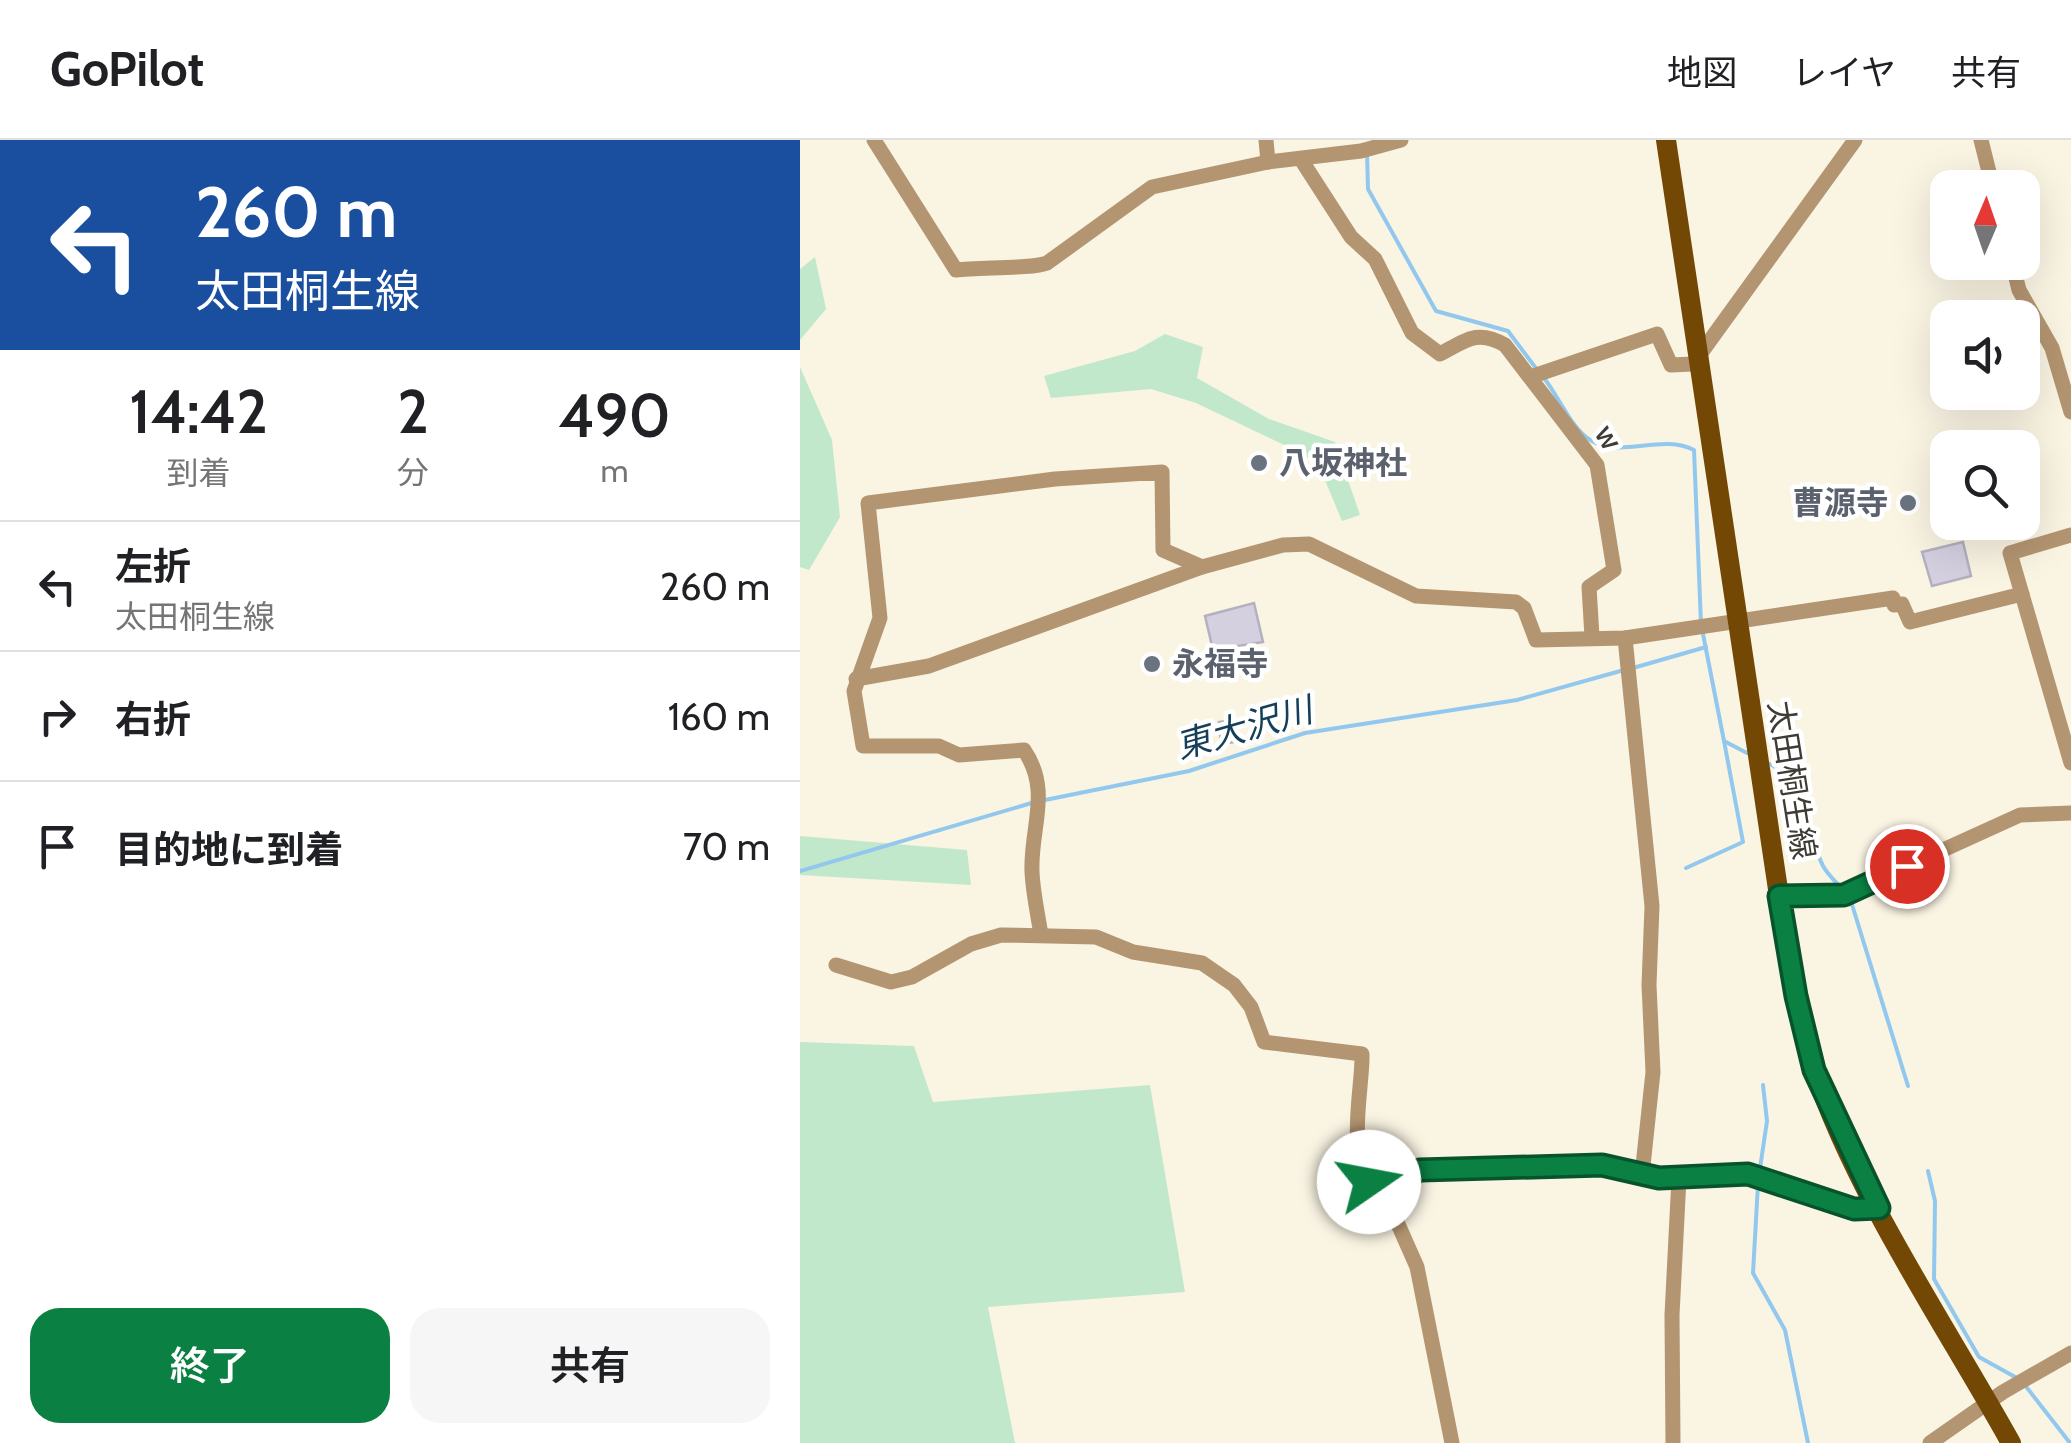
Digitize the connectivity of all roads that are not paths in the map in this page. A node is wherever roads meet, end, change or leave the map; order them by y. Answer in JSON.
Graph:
{"nodes":[{"id":1,"x":874,"y":140,"type":"edge"},
{"id":2,"x":1266,"y":140,"type":"edge"},
{"id":3,"x":1401,"y":140,"type":"edge"},
{"id":4,"x":1666,"y":140,"type":"edge"},
{"id":5,"x":1855,"y":140,"type":"edge"},
{"id":6,"x":1980,"y":140,"type":"edge"},
{"id":7,"x":1302,"y":161,"type":"junction"},
{"id":8,"x":1268,"y":162,"type":"junction"},
{"id":9,"x":1988,"y":170,"type":"edge"},
{"id":10,"x":2016,"y":280,"type":"edge"},
{"id":11,"x":1698,"y":360,"type":"junction"},
{"id":12,"x":1537,"y":374,"type":"junction"},
{"id":13,"x":2071,"y":412,"type":"edge"},
{"id":14,"x":2071,"y":536,"type":"edge"},
{"id":15,"x":1202,"y":567,"type":"junction"},
{"id":16,"x":2022,"y":594,"type":"junction"},
{"id":17,"x":1736,"y":622,"type":"junction"},
{"id":18,"x":1592,"y":637,"type":"junction"},
{"id":19,"x":1625,"y":638,"type":"junction"},
{"id":20,"x":856,"y":678,"type":"junction"},
{"id":21,"x":2071,"y":763,"type":"edge"},
{"id":22,"x":2071,"y":812,"type":"edge"},
{"id":23,"x":1779,"y":896,"type":"junction"},
{"id":24,"x":1041,"y":935,"type":"junction"},
{"id":25,"x":836,"y":965,"type":"dead end"},
{"id":26,"x":1642,"y":1175,"type":"junction"},
{"id":27,"x":1680,"y":1178,"type":"junction"},
{"id":28,"x":1382,"y":1188,"type":"junction"},
{"id":29,"x":1879,"y":1208,"type":"junction"},
{"id":30,"x":2071,"y":1353,"type":"edge"},
{"id":31,"x":1988,"y":1403,"type":"junction"},
{"id":32,"x":1452,"y":1443,"type":"edge"},
{"id":33,"x":1673,"y":1443,"type":"edge"},
{"id":34,"x":1930,"y":1443,"type":"edge"},
{"id":35,"x":2011,"y":1443,"type":"edge"}],
"edges":[{"from":1,"to":8,"type":"street"},
{"from":2,"to":8,"type":"street"},
{"from":3,"to":7,"type":"street"},
{"from":4,"to":11,"type":"main road","name":"太田桐生線"},
{"from":5,"to":11,"type":"street"},
{"from":6,"to":9,"type":"street"},
{"from":7,"to":8,"type":"street"},
{"from":7,"to":12,"type":"street","name":"w"},
{"from":10,"to":13,"type":"street"},
{"from":11,"to":12,"type":"street"},
{"from":11,"to":17,"type":"main road","name":"太田桐生線"},
{"from":12,"to":18,"type":"street","name":"w"},
{"from":14,"to":16,"type":"street"},
{"from":15,"to":18,"type":"street"},
{"from":15,"to":20,"type":"street"},
{"from":15,"to":20,"type":"street"},
{"from":16,"to":17,"type":"street"},
{"from":16,"to":21,"type":"street"},
{"from":17,"to":19,"type":"street"},
{"from":17,"to":23,"type":"main road","name":"太田桐生線"},
{"from":18,"to":19,"type":"street"},
{"from":19,"to":26,"type":"street"},
{"from":20,"to":24,"type":"street"},
{"from":22,"to":23,"type":"street"},
{"from":23,"to":29,"type":"main road","name":"太田桐生線"},
{"from":24,"to":25,"type":"street"},
{"from":24,"to":28,"type":"street"},
{"from":26,"to":27,"type":"street"},
{"from":26,"to":28,"type":"street"},
{"from":27,"to":29,"type":"street"},
{"from":27,"to":33,"type":"street"},
{"from":28,"to":32,"type":"street"},
{"from":29,"to":31,"type":"main road","name":"太田桐生線"},
{"from":30,"to":31,"type":"street"},
{"from":31,"to":34,"type":"street"},
{"from":31,"to":35,"type":"main road","name":"太田桐生線"}]}
